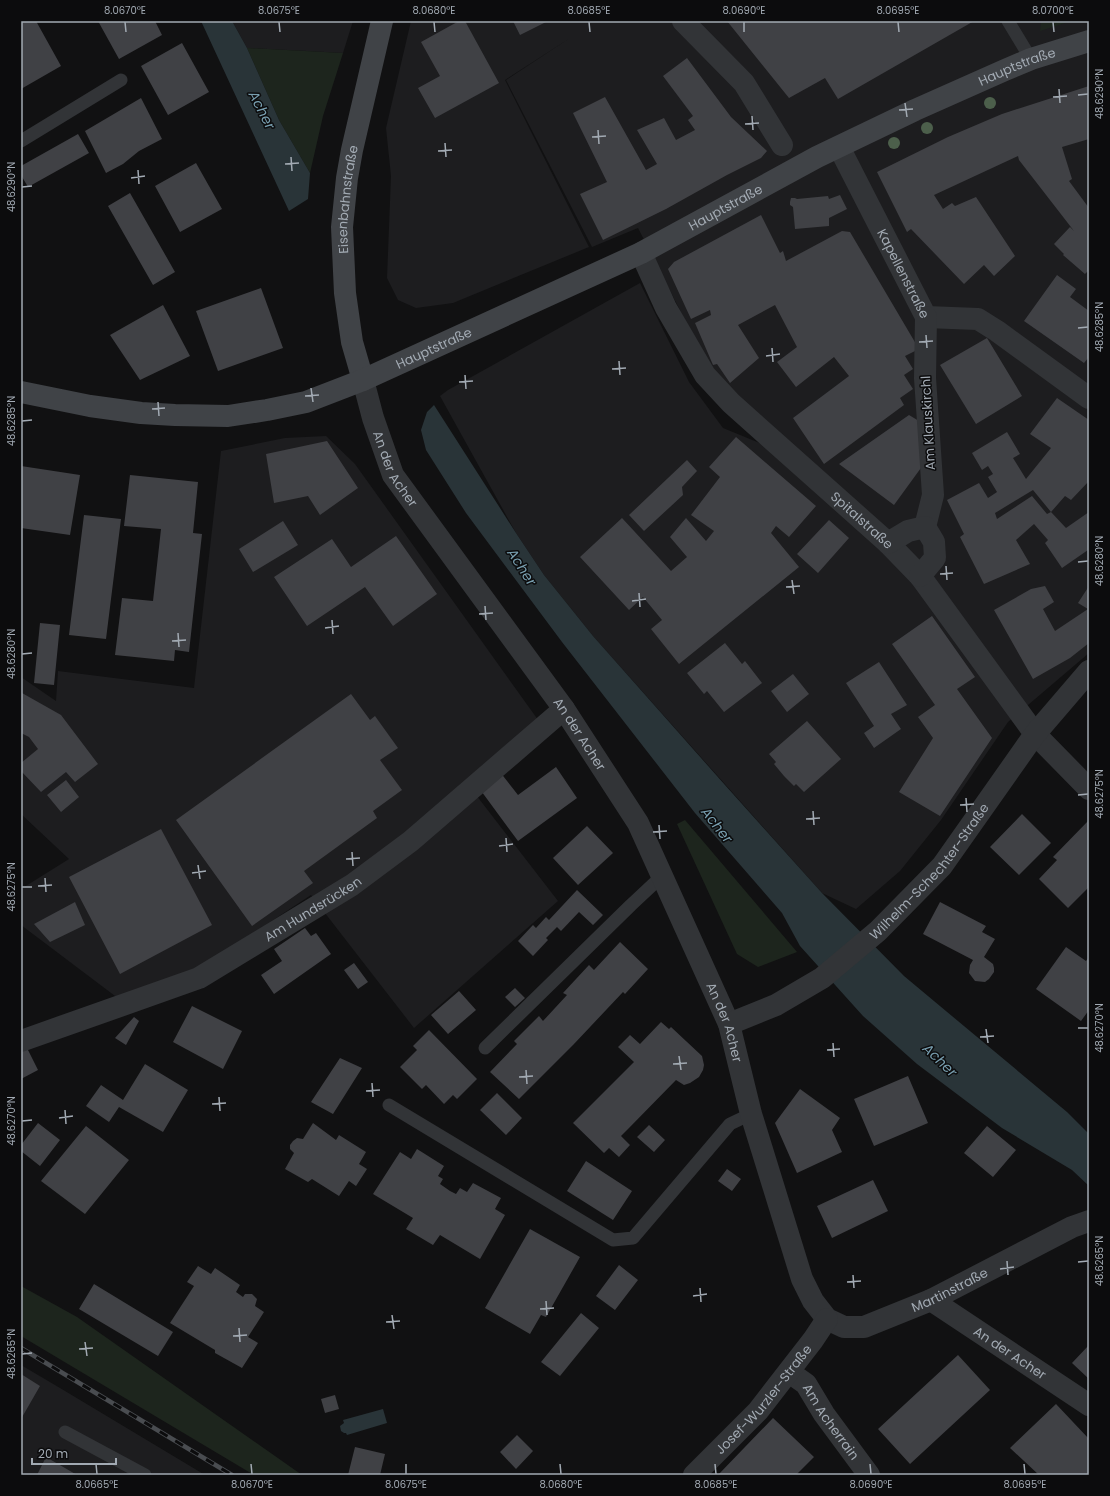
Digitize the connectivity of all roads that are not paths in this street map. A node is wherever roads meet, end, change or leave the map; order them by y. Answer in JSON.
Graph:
{"nodes":[{"id":1,"x":382,"y":21,"type":"edge"},
{"id":2,"x":683,"y":21,"type":"edge"},
{"id":3,"x":1008,"y":21,"type":"edge"},
{"id":4,"x":1089,"y":41,"type":"edge"},
{"id":5,"x":1031,"y":59,"type":"junction"},
{"id":6,"x":121,"y":80,"type":"dead end"},
{"id":7,"x":21,"y":141,"type":"edge"},
{"id":8,"x":782,"y":146,"type":"dead end"},
{"id":9,"x":839,"y":147,"type":"junction"},
{"id":10,"x":641,"y":252,"type":"junction"},
{"id":11,"x":926,"y":317,"type":"junction"},
{"id":12,"x":363,"y":380,"type":"junction"},
{"id":13,"x":21,"y":392,"type":"edge"},
{"id":14,"x":1089,"y":398,"type":"edge"},
{"id":15,"x":926,"y":527,"type":"junction"},
{"id":16,"x":888,"y":543,"type":"junction"},
{"id":17,"x":920,"y":576,"type":"junction"},
{"id":18,"x":1089,"y":671,"type":"edge"},
{"id":19,"x":564,"y":709,"type":"junction"},
{"id":20,"x":1035,"y":734,"type":"junction"},
{"id":21,"x":1089,"y":790,"type":"edge"},
{"id":22,"x":662,"y":876,"type":"junction"},
{"id":23,"x":729,"y":1024,"type":"junction"},
{"id":24,"x":21,"y":1041,"type":"edge"},
{"id":25,"x":485,"y":1048,"type":"dead end"},
{"id":26,"x":389,"y":1105,"type":"dead end"},
{"id":27,"x":751,"y":1114,"type":"junction"},
{"id":28,"x":1080,"y":1224,"type":"edge"},
{"id":29,"x":931,"y":1300,"type":"junction"},
{"id":30,"x":827,"y":1319,"type":"junction"},
{"id":31,"x":789,"y":1372,"type":"junction"},
{"id":32,"x":1089,"y":1406,"type":"edge"},
{"id":33,"x":65,"y":1432,"type":"dead end"},
{"id":34,"x":865,"y":1474,"type":"edge"},
{"id":35,"x":145,"y":1475,"type":"edge"},
{"id":36,"x":694,"y":1475,"type":"edge"}],
"edges":[{"from":1,"to":12,"type":"street","name":"Eisenbahnstraße"},
{"from":2,"to":8,"type":"street"},
{"from":3,"to":5,"type":"lane"},
{"from":4,"to":5,"type":"street","name":"Hauptstraße"},
{"from":5,"to":9,"type":"street","name":"Hauptstraße"},
{"from":6,"to":7,"type":"lane"},
{"from":9,"to":10,"type":"street","name":"Hauptstraße"},
{"from":9,"to":11,"type":"street","name":"Kapellenstraße"},
{"from":10,"to":12,"type":"street","name":"Hauptstraße"},
{"from":10,"to":16,"type":"street","name":"Spitalstraße"},
{"from":11,"to":14,"type":"street","name":"Kapellenstraße"},
{"from":11,"to":15,"type":"street","name":"Am Klauskirchl"},
{"from":12,"to":13,"type":"street","name":"Hauptstraße"},
{"from":12,"to":19,"type":"street","name":"An der Acher"},
{"from":15,"to":16,"type":"street"},
{"from":15,"to":17,"type":"street"},
{"from":16,"to":17,"type":"street","name":"Spitalstraße"},
{"from":17,"to":20,"type":"street","name":"Spitalstraße"},
{"from":18,"to":20,"type":"street","name":"Wilhelm-Schechter-Straße"},
{"from":19,"to":22,"type":"street","name":"An der Acher"},
{"from":19,"to":24,"type":"street","name":"Am Hundsrücken"},
{"from":20,"to":21,"type":"street","name":"Spitalstraße"},
{"from":20,"to":23,"type":"street","name":"Wilhelm-Schechter-Straße"},
{"from":22,"to":23,"type":"street","name":"An der Acher"},
{"from":22,"to":25,"type":"lane"},
{"from":23,"to":27,"type":"street","name":"An der Acher"},
{"from":26,"to":27,"type":"lane"},
{"from":27,"to":30,"type":"street","name":"An der Acher"},
{"from":28,"to":29,"type":"street","name":"Martinstraße"},
{"from":29,"to":30,"type":"street","name":"Martinstraße"},
{"from":29,"to":32,"type":"street","name":"An der Acher"},
{"from":30,"to":31,"type":"street","name":"Josef-Wurzler-Straße"},
{"from":31,"to":34,"type":"street","name":"Am Acherrain"},
{"from":31,"to":36,"type":"street","name":"Josef-Wurzler-Straße"},
{"from":33,"to":35,"type":"lane"}]}
